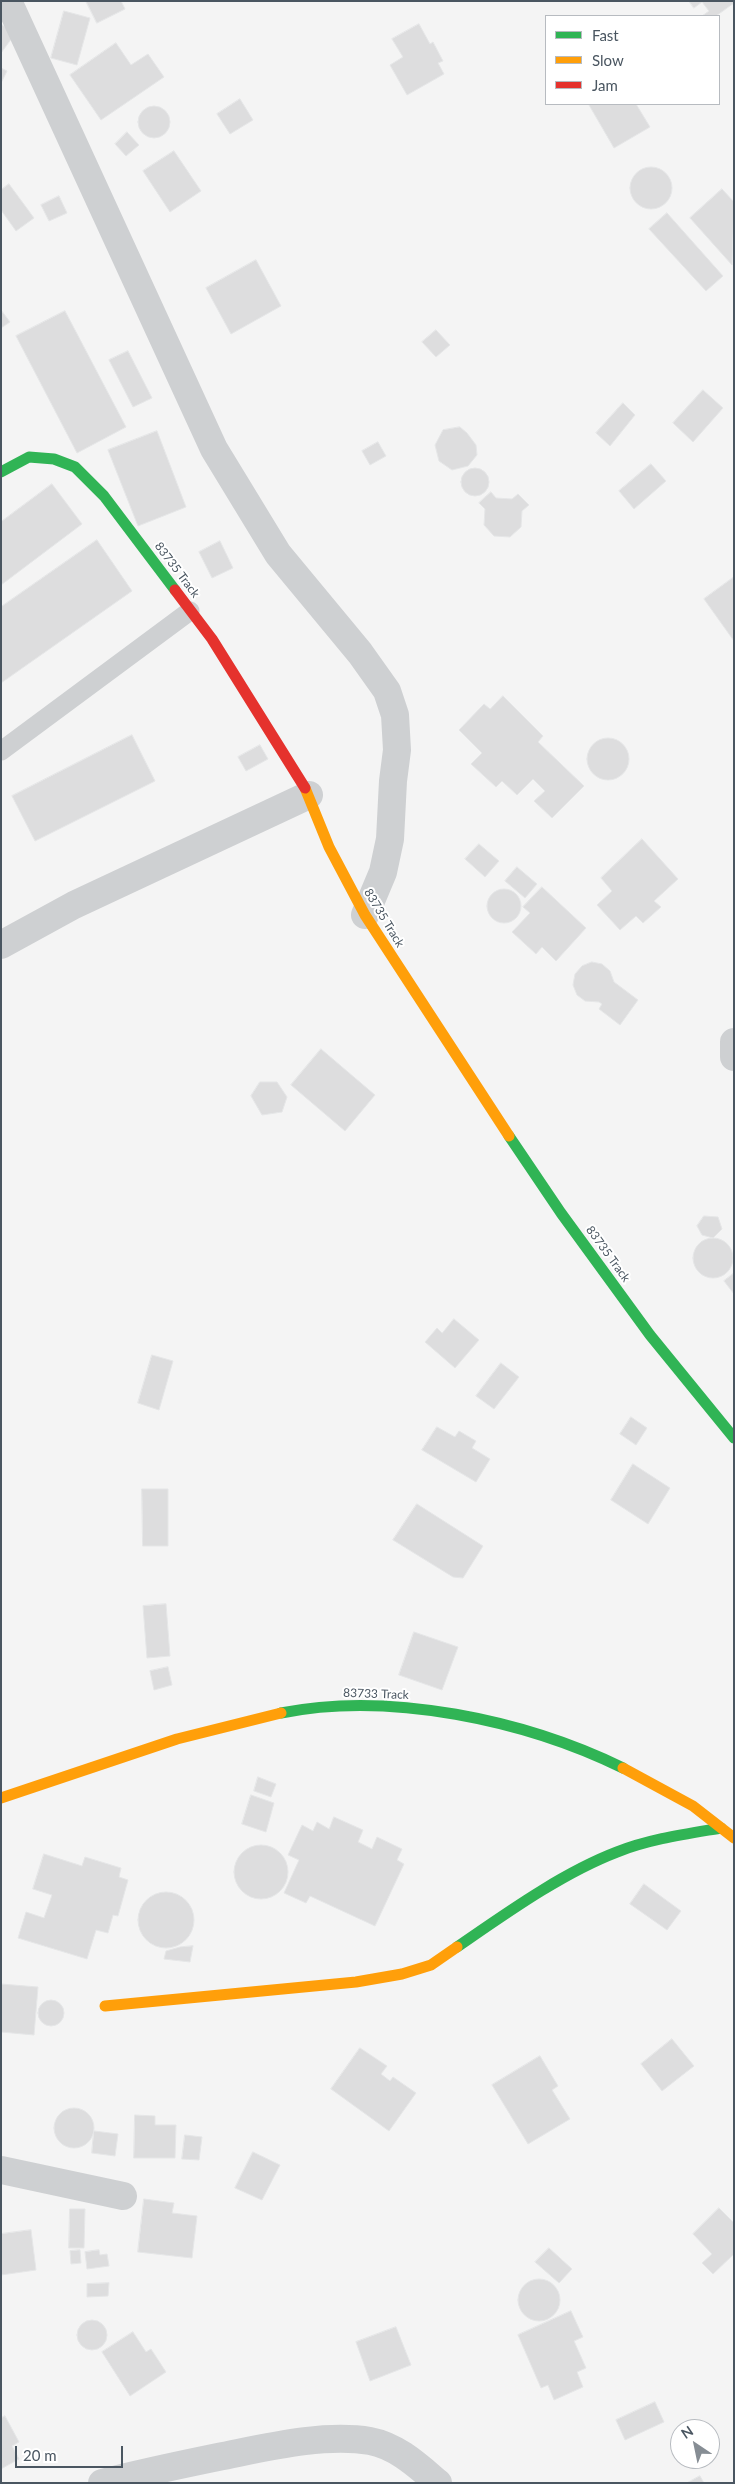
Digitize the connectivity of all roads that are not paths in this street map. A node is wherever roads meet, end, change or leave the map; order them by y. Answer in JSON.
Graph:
{"nodes":[{"id":1,"x":8,"y":1,"type":"edge"},
{"id":2,"x":1,"y":472,"type":"edge"},
{"id":3,"x":190,"y":611,"type":"junction"},
{"id":4,"x":1,"y":751,"type":"edge"},
{"id":5,"x":309,"y":795,"type":"junction"},
{"id":6,"x":365,"y":915,"type":"junction"},
{"id":7,"x":1,"y":946,"type":"edge"},
{"id":8,"x":734,"y":1042,"type":"edge"},
{"id":9,"x":734,"y":1057,"type":"edge"},
{"id":10,"x":734,"y":1438,"type":"edge"},
{"id":11,"x":1,"y":1798,"type":"edge"},
{"id":12,"x":721,"y":1828,"type":"junction"},
{"id":13,"x":734,"y":1838,"type":"edge"},
{"id":14,"x":105,"y":2006,"type":"dead end"},
{"id":15,"x":1,"y":2170,"type":"edge"},
{"id":16,"x":123,"y":2196,"type":"dead end"},
{"id":17,"x":102,"y":2483,"type":"edge"},
{"id":18,"x":438,"y":2483,"type":"edge"}],
"edges":[{"from":1,"to":6,"type":"street"},
{"from":2,"to":3,"type":"street","name":"83735 Track"},
{"from":3,"to":4,"type":"lane"},
{"from":3,"to":5,"type":"street","name":"83735 Track"},
{"from":5,"to":6,"type":"street","name":"83735 Track"},
{"from":5,"to":7,"type":"street"},
{"from":6,"to":10,"type":"street","name":"83735 Track"},
{"from":8,"to":9,"type":"street"},
{"from":11,"to":12,"type":"street","name":"83733 Track"},
{"from":12,"to":13,"type":"street","name":"83733 Track"},
{"from":12,"to":14,"type":"street"},
{"from":15,"to":16,"type":"street"},
{"from":17,"to":18,"type":"street"}]}
